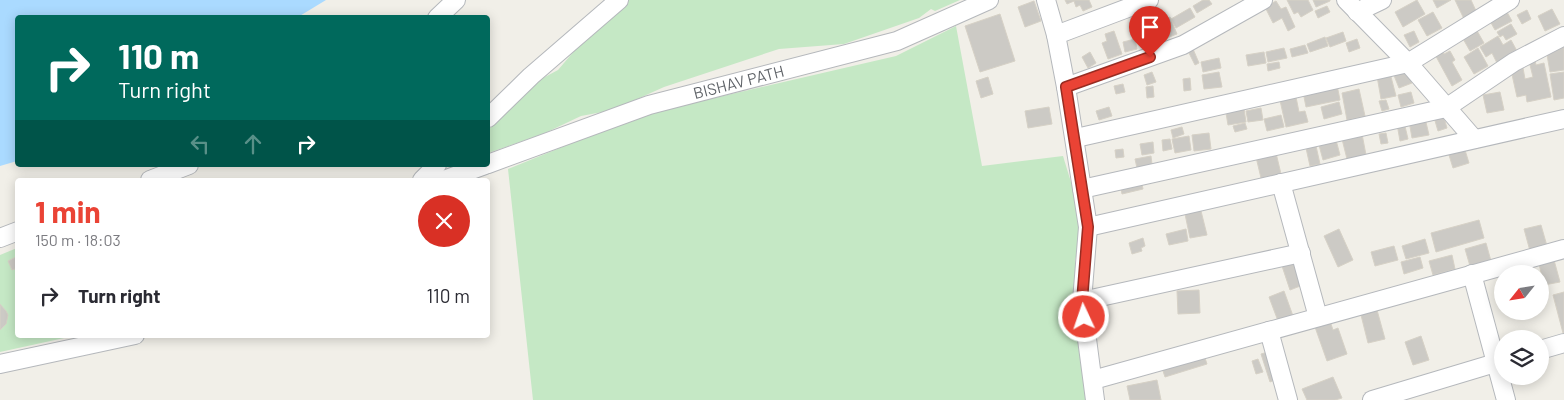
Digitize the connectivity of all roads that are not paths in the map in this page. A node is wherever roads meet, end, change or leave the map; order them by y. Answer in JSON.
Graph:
{"nodes":[{"id":1,"x":456,"y":0,"type":"edge"},
{"id":2,"x":619,"y":0,"type":"edge"},
{"id":3,"x":989,"y":0,"type":"edge"},
{"id":4,"x":1046,"y":0,"type":"edge"},
{"id":5,"x":1149,"y":0,"type":"edge"},
{"id":6,"x":1262,"y":0,"type":"edge"},
{"id":7,"x":1382,"y":0,"type":"edge"},
{"id":8,"x":1510,"y":0,"type":"edge"},
{"id":9,"x":1352,"y":6,"type":"edge"},
{"id":10,"x":440,"y":15,"type":"edge"},
{"id":11,"x":1056,"y":35,"type":"junction"},
{"id":12,"x":1564,"y":36,"type":"edge"},
{"id":13,"x":1408,"y":63,"type":"junction"},
{"id":14,"x":1066,"y":87,"type":"junction"},
{"id":15,"x":1446,"y":108,"type":"junction"},
{"id":16,"x":490,"y":116,"type":"edge"},
{"id":17,"x":1564,"y":119,"type":"edge"},
{"id":18,"x":1076,"y":138,"type":"junction"},
{"id":19,"x":1474,"y":139,"type":"junction"},
{"id":20,"x":490,"y":163,"type":"edge"},
{"id":21,"x":184,"y":167,"type":"edge"},
{"id":22,"x":436,"y":167,"type":"edge"},
{"id":23,"x":478,"y":167,"type":"edge"},
{"id":24,"x":155,"y":178,"type":"edge"},
{"id":25,"x":424,"y":178,"type":"edge"},
{"id":26,"x":449,"y":178,"type":"edge"},
{"id":27,"x":1282,"y":182,"type":"junction"},
{"id":28,"x":1082,"y":189,"type":"junction"},
{"id":29,"x":1088,"y":227,"type":"junction"},
{"id":30,"x":15,"y":232,"type":"edge"},
{"id":31,"x":0,"y":238,"type":"edge"},
{"id":32,"x":1564,"y":250,"type":"edge"},
{"id":33,"x":1301,"y":253,"type":"junction"},
{"id":34,"x":1472,"y":274,"type":"junction"},
{"id":35,"x":1082,"y":301,"type":"junction"},
{"id":36,"x":1318,"y":317,"type":"junction"},
{"id":37,"x":1269,"y":331,"type":"junction"},
{"id":38,"x":121,"y":338,"type":"edge"},
{"id":39,"x":1564,"y":343,"type":"edge"},
{"id":40,"x":1494,"y":346,"type":"edge"},
{"id":41,"x":1549,"y":347,"type":"edge"},
{"id":42,"x":1494,"y":363,"type":"edge"},
{"id":43,"x":0,"y":364,"type":"edge"},
{"id":44,"x":1093,"y":380,"type":"junction"},
{"id":45,"x":1503,"y":385,"type":"edge"},
{"id":46,"x":1095,"y":400,"type":"edge"},
{"id":47,"x":1288,"y":400,"type":"edge"},
{"id":48,"x":1372,"y":400,"type":"edge"},
{"id":49,"x":1506,"y":400,"type":"edge"}],
"edges":[{"from":1,"to":10,"type":"street"},
{"from":2,"to":16,"type":"street"},
{"from":3,"to":20,"type":"street","name":"BISHAV PATH"},
{"from":4,"to":11,"type":"street"},
{"from":5,"to":11,"type":"street"},
{"from":6,"to":14,"type":"street"},
{"from":7,"to":9,"type":"street"},
{"from":8,"to":13,"type":"street"},
{"from":9,"to":13,"type":"street"},
{"from":11,"to":14,"type":"street"},
{"from":12,"to":15,"type":"street"},
{"from":13,"to":15,"type":"street"},
{"from":13,"to":18,"type":"street"},
{"from":14,"to":18,"type":"street"},
{"from":15,"to":19,"type":"street"},
{"from":15,"to":28,"type":"street"},
{"from":17,"to":19,"type":"street"},
{"from":18,"to":28,"type":"street"},
{"from":19,"to":27,"type":"street"},
{"from":21,"to":24,"type":"street"},
{"from":22,"to":25,"type":"street"},
{"from":23,"to":26,"type":"street","name":"BISHAV PATH"},
{"from":27,"to":29,"type":"street"},
{"from":27,"to":33,"type":"street"},
{"from":28,"to":29,"type":"street"},
{"from":29,"to":35,"type":"street"},
{"from":30,"to":31,"type":"street"},
{"from":32,"to":34,"type":"street"},
{"from":33,"to":35,"type":"street"},
{"from":33,"to":36,"type":"street"},
{"from":34,"to":36,"type":"street"},
{"from":34,"to":40,"type":"street"},
{"from":35,"to":44,"type":"street"},
{"from":36,"to":37,"type":"street"},
{"from":37,"to":44,"type":"street"},
{"from":37,"to":47,"type":"street"},
{"from":38,"to":43,"type":"street"},
{"from":39,"to":41,"type":"street"},
{"from":42,"to":48,"type":"street"},
{"from":44,"to":46,"type":"street"},
{"from":45,"to":49,"type":"street"}]}
